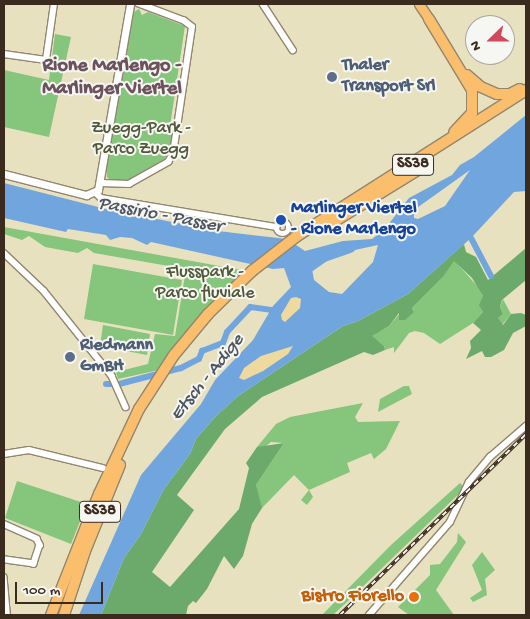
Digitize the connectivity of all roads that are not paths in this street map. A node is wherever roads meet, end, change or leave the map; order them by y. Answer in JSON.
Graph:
{"nodes":[{"id":1,"x":54,"y":4,"type":"edge"},
{"id":2,"x":130,"y":4,"type":"edge"},
{"id":3,"x":139,"y":4,"type":"edge"},
{"id":4,"x":263,"y":4,"type":"edge"},
{"id":5,"x":419,"y":4,"type":"edge"},
{"id":6,"x":429,"y":19,"type":"joint"},
{"id":7,"x":293,"y":50,"type":"dead end"},
{"id":8,"x":4,"y":54,"type":"edge"},
{"id":9,"x":464,"y":73,"type":"junction"},
{"id":10,"x":526,"y":89,"type":"edge"},
{"id":11,"x":526,"y":98,"type":"edge"},
{"id":12,"x":4,"y":174,"type":"edge"},
{"id":13,"x":391,"y":179,"type":"junction"},
{"id":14,"x":101,"y":183,"type":"junction"},
{"id":15,"x":96,"y":193,"type":"junction"},
{"id":16,"x":277,"y":227,"type":"dead end"},
{"id":17,"x":299,"y":239,"type":"junction"},
{"id":18,"x":4,"y":252,"type":"edge"},
{"id":19,"x":126,"y":407,"type":"dead end"},
{"id":20,"x":142,"y":411,"type":"junction"},
{"id":21,"x":526,"y":426,"type":"edge"},
{"id":22,"x":4,"y":454,"type":"edge"},
{"id":23,"x":103,"y":468,"type":"dead end"},
{"id":24,"x":4,"y":524,"type":"edge"},
{"id":25,"x":4,"y":560,"type":"edge"},
{"id":26,"x":4,"y":577,"type":"edge"},
{"id":27,"x":7,"y":615,"type":"edge"},
{"id":28,"x":51,"y":615,"type":"edge"},
{"id":29,"x":64,"y":615,"type":"edge"},
{"id":30,"x":369,"y":615,"type":"edge"}],
"edges":[{"from":1,"to":8,"type":"street"},
{"from":2,"to":14,"type":"street"},
{"from":3,"to":14,"type":"street"},
{"from":4,"to":7,"type":"street"},
{"from":5,"to":6,"type":"main road"},
{"from":6,"to":9,"type":"highway"},
{"from":9,"to":10,"type":"highway"},
{"from":9,"to":13,"type":"highway"},
{"from":10,"to":13,"type":"highway","number":"SS38"},
{"from":11,"to":17,"type":"highway","number":"SS38"},
{"from":12,"to":15,"type":"street"},
{"from":13,"to":17,"type":"highway","number":"SS38"},
{"from":14,"to":15,"type":"street"},
{"from":15,"to":16,"type":"street"},
{"from":17,"to":20,"type":"highway","number":"SS38"},
{"from":17,"to":20,"type":"highway","number":"SS38"},
{"from":18,"to":19,"type":"street"},
{"from":20,"to":28,"type":"highway","number":"SS38"},
{"from":20,"to":29,"type":"highway","number":"SS38"},
{"from":21,"to":30,"type":"street"},
{"from":22,"to":23,"type":"street"},
{"from":24,"to":25,"type":"street"},
{"from":26,"to":27,"type":"street"}]}
